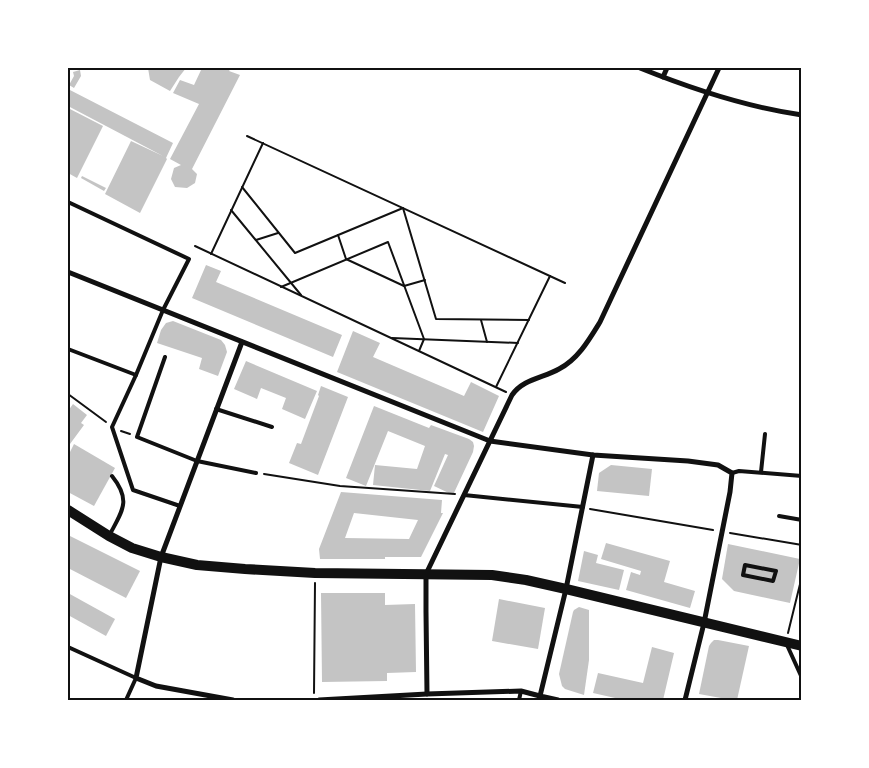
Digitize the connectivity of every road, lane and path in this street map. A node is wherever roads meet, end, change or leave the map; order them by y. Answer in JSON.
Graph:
{"nodes":[{"id":1,"x":640,"y":68,"type":"edge"},
{"id":2,"x":668,"y":68,"type":"edge"},
{"id":3,"x":719,"y":68,"type":"edge"},
{"id":4,"x":663,"y":77,"type":"junction"},
{"id":5,"x":707,"y":93,"type":"junction"},
{"id":6,"x":802,"y":116,"type":"edge"},
{"id":7,"x":247,"y":136,"type":"dead end"},
{"id":8,"x":263,"y":143,"type":"junction"},
{"id":9,"x":242,"y":187,"type":"junction"},
{"id":10,"x":68,"y":202,"type":"edge"},
{"id":11,"x":403,"y":208,"type":"junction"},
{"id":12,"x":231,"y":210,"type":"junction"},
{"id":13,"x":279,"y":233,"type":"junction"},
{"id":14,"x":338,"y":235,"type":"junction"},
{"id":15,"x":256,"y":240,"type":"junction"},
{"id":16,"x":195,"y":246,"type":"dead end"},
{"id":17,"x":210,"y":254,"type":"junction"},
{"id":18,"x":346,"y":259,"type":"junction"},
{"id":19,"x":68,"y":272,"type":"edge"},
{"id":20,"x":550,"y":276,"type":"junction"},
{"id":21,"x":425,"y":280,"type":"junction"},
{"id":22,"x":291,"y":282,"type":"junction"},
{"id":23,"x":565,"y":283,"type":"dead end"},
{"id":24,"x":404,"y":286,"type":"junction"},
{"id":25,"x":281,"y":287,"type":"junction"},
{"id":26,"x":303,"y":297,"type":"junction"},
{"id":27,"x":163,"y":310,"type":"junction"},
{"id":28,"x":481,"y":320,"type":"junction"},
{"id":29,"x":529,"y":320,"type":"junction"},
{"id":30,"x":391,"y":338,"type":"junction"},
{"id":31,"x":424,"y":339,"type":"junction"},
{"id":32,"x":242,"y":342,"type":"junction"},
{"id":33,"x":488,"y":342,"type":"junction"},
{"id":34,"x":518,"y":343,"type":"junction"},
{"id":35,"x":68,"y":349,"type":"edge"},
{"id":36,"x":419,"y":351,"type":"junction"},
{"id":37,"x":165,"y":357,"type":"dead end"},
{"id":38,"x":136,"y":375,"type":"junction"},
{"id":39,"x":496,"y":387,"type":"junction"},
{"id":40,"x":68,"y":394,"type":"edge"},
{"id":41,"x":512,"y":395,"type":"junction"},
{"id":42,"x":216,"y":409,"type":"junction"},
{"id":43,"x":112,"y":427,"type":"junction"},
{"id":44,"x":272,"y":427,"type":"dead end"},
{"id":45,"x":765,"y":434,"type":"dead end"},
{"id":46,"x":137,"y":437,"type":"junction"},
{"id":47,"x":490,"y":441,"type":"junction"},
{"id":48,"x":593,"y":455,"type":"junction"},
{"id":49,"x":197,"y":461,"type":"junction"},
{"id":50,"x":761,"y":472,"type":"junction"},
{"id":51,"x":256,"y":473,"type":"joint"},
{"id":52,"x":732,"y":473,"type":"junction"},
{"id":53,"x":112,"y":476,"type":"dead end"},
{"id":54,"x":802,"y":476,"type":"edge"},
{"id":55,"x":464,"y":495,"type":"junction"},
{"id":56,"x":180,"y":506,"type":"junction"},
{"id":57,"x":583,"y":507,"type":"junction"},
{"id":58,"x":68,"y":510,"type":"edge"},
{"id":59,"x":779,"y":516,"type":"dead end"},
{"id":60,"x":802,"y":520,"type":"edge"},
{"id":61,"x":722,"y":532,"type":"junction"},
{"id":62,"x":109,"y":536,"type":"junction"},
{"id":63,"x":802,"y":546,"type":"edge"},
{"id":64,"x":160,"y":557,"type":"junction"},
{"id":65,"x":744,"y":570,"type":"joint"},
{"id":66,"x":315,"y":573,"type":"junction"},
{"id":67,"x":426,"y":574,"type":"junction"},
{"id":68,"x":802,"y":576,"type":"edge"},
{"id":69,"x":566,"y":589,"type":"junction"},
{"id":70,"x":704,"y":623,"type":"junction"},
{"id":71,"x":786,"y":643,"type":"junction"},
{"id":72,"x":802,"y":646,"type":"edge"},
{"id":73,"x":68,"y":647,"type":"edge"},
{"id":74,"x":136,"y":678,"type":"junction"},
{"id":75,"x":802,"y":678,"type":"edge"},
{"id":76,"x":521,"y":691,"type":"junction"},
{"id":77,"x":427,"y":694,"type":"junction"},
{"id":78,"x":540,"y":696,"type":"junction"},
{"id":79,"x":126,"y":700,"type":"edge"},
{"id":80,"x":232,"y":700,"type":"edge"},
{"id":81,"x":314,"y":700,"type":"edge"},
{"id":82,"x":320,"y":700,"type":"edge"},
{"id":83,"x":519,"y":700,"type":"edge"},
{"id":84,"x":558,"y":700,"type":"edge"},
{"id":85,"x":685,"y":700,"type":"edge"}],
"edges":[{"from":1,"to":4,"type":"street"},
{"from":2,"to":4,"type":"street"},
{"from":3,"to":5,"type":"street"},
{"from":4,"to":5,"type":"street"},
{"from":5,"to":6,"type":"street"},
{"from":5,"to":41,"type":"street"},
{"from":7,"to":8,"type":"path"},
{"from":8,"to":9,"type":"path"},
{"from":8,"to":11,"type":"path"},
{"from":9,"to":12,"type":"path"},
{"from":9,"to":13,"type":"path"},
{"from":10,"to":27,"type":"lane"},
{"from":11,"to":14,"type":"path"},
{"from":11,"to":20,"type":"path"},
{"from":11,"to":21,"type":"path"},
{"from":12,"to":15,"type":"path"},
{"from":12,"to":17,"type":"path"},
{"from":13,"to":14,"type":"path"},
{"from":13,"to":15,"type":"path"},
{"from":14,"to":18,"type":"path"},
{"from":15,"to":22,"type":"path"},
{"from":16,"to":17,"type":"path"},
{"from":17,"to":25,"type":"path"},
{"from":18,"to":22,"type":"path"},
{"from":18,"to":24,"type":"path"},
{"from":18,"to":24,"type":"path"},
{"from":19,"to":27,"type":"street"},
{"from":20,"to":23,"type":"path"},
{"from":20,"to":29,"type":"path"},
{"from":21,"to":24,"type":"path"},
{"from":21,"to":28,"type":"path"},
{"from":22,"to":25,"type":"path"},
{"from":22,"to":26,"type":"path"},
{"from":24,"to":31,"type":"path"},
{"from":25,"to":26,"type":"path"},
{"from":26,"to":30,"type":"path"},
{"from":27,"to":32,"type":"street"},
{"from":27,"to":38,"type":"lane"},
{"from":28,"to":29,"type":"path"},
{"from":28,"to":33,"type":"path"},
{"from":29,"to":34,"type":"path"},
{"from":30,"to":31,"type":"path"},
{"from":30,"to":36,"type":"path"},
{"from":31,"to":33,"type":"path"},
{"from":31,"to":36,"type":"path"},
{"from":32,"to":42,"type":"street"},
{"from":32,"to":47,"type":"street"},
{"from":33,"to":34,"type":"path"},
{"from":34,"to":39,"type":"path"},
{"from":35,"to":38,"type":"lane"},
{"from":36,"to":39,"type":"path"},
{"from":37,"to":46,"type":"lane"},
{"from":38,"to":43,"type":"lane"},
{"from":39,"to":41,"type":"path"},
{"from":40,"to":43,"type":"path"},
{"from":41,"to":47,"type":"street"},
{"from":42,"to":44,"type":"lane"},
{"from":42,"to":49,"type":"street"},
{"from":43,"to":46,"type":"path"},
{"from":43,"to":56,"type":"lane"},
{"from":45,"to":50,"type":"lane"},
{"from":46,"to":49,"type":"lane"},
{"from":47,"to":48,"type":"street"},
{"from":47,"to":55,"type":"street"},
{"from":48,"to":52,"type":"street"},
{"from":48,"to":57,"type":"street"},
{"from":49,"to":51,"type":"lane"},
{"from":49,"to":56,"type":"street"},
{"from":50,"to":52,"type":"lane"},
{"from":50,"to":54,"type":"lane"},
{"from":51,"to":55,"type":"path"},
{"from":52,"to":61,"type":"street"},
{"from":53,"to":62,"type":"lane"},
{"from":55,"to":57,"type":"lane"},
{"from":55,"to":67,"type":"street"},
{"from":56,"to":64,"type":"street"},
{"from":57,"to":61,"type":"path"},
{"from":57,"to":69,"type":"street"},
{"from":58,"to":62,"type":"main road"},
{"from":59,"to":60,"type":"lane"},
{"from":61,"to":63,"type":"path"},
{"from":61,"to":70,"type":"street"},
{"from":62,"to":64,"type":"main road"},
{"from":64,"to":66,"type":"main road"},
{"from":64,"to":74,"type":"street"},
{"from":65,"to":65,"type":"lane"},
{"from":66,"to":67,"type":"main road"},
{"from":66,"to":81,"type":"path"},
{"from":67,"to":69,"type":"main road"},
{"from":67,"to":77,"type":"street"},
{"from":68,"to":71,"type":"path"},
{"from":69,"to":70,"type":"main road"},
{"from":69,"to":78,"type":"street"},
{"from":70,"to":71,"type":"main road"},
{"from":70,"to":85,"type":"street"},
{"from":71,"to":72,"type":"main road"},
{"from":71,"to":75,"type":"lane"},
{"from":73,"to":74,"type":"lane"},
{"from":74,"to":79,"type":"lane"},
{"from":74,"to":80,"type":"street"},
{"from":76,"to":77,"type":"street"},
{"from":76,"to":78,"type":"street"},
{"from":76,"to":83,"type":"lane"},
{"from":77,"to":82,"type":"street"},
{"from":78,"to":84,"type":"street"}]}
